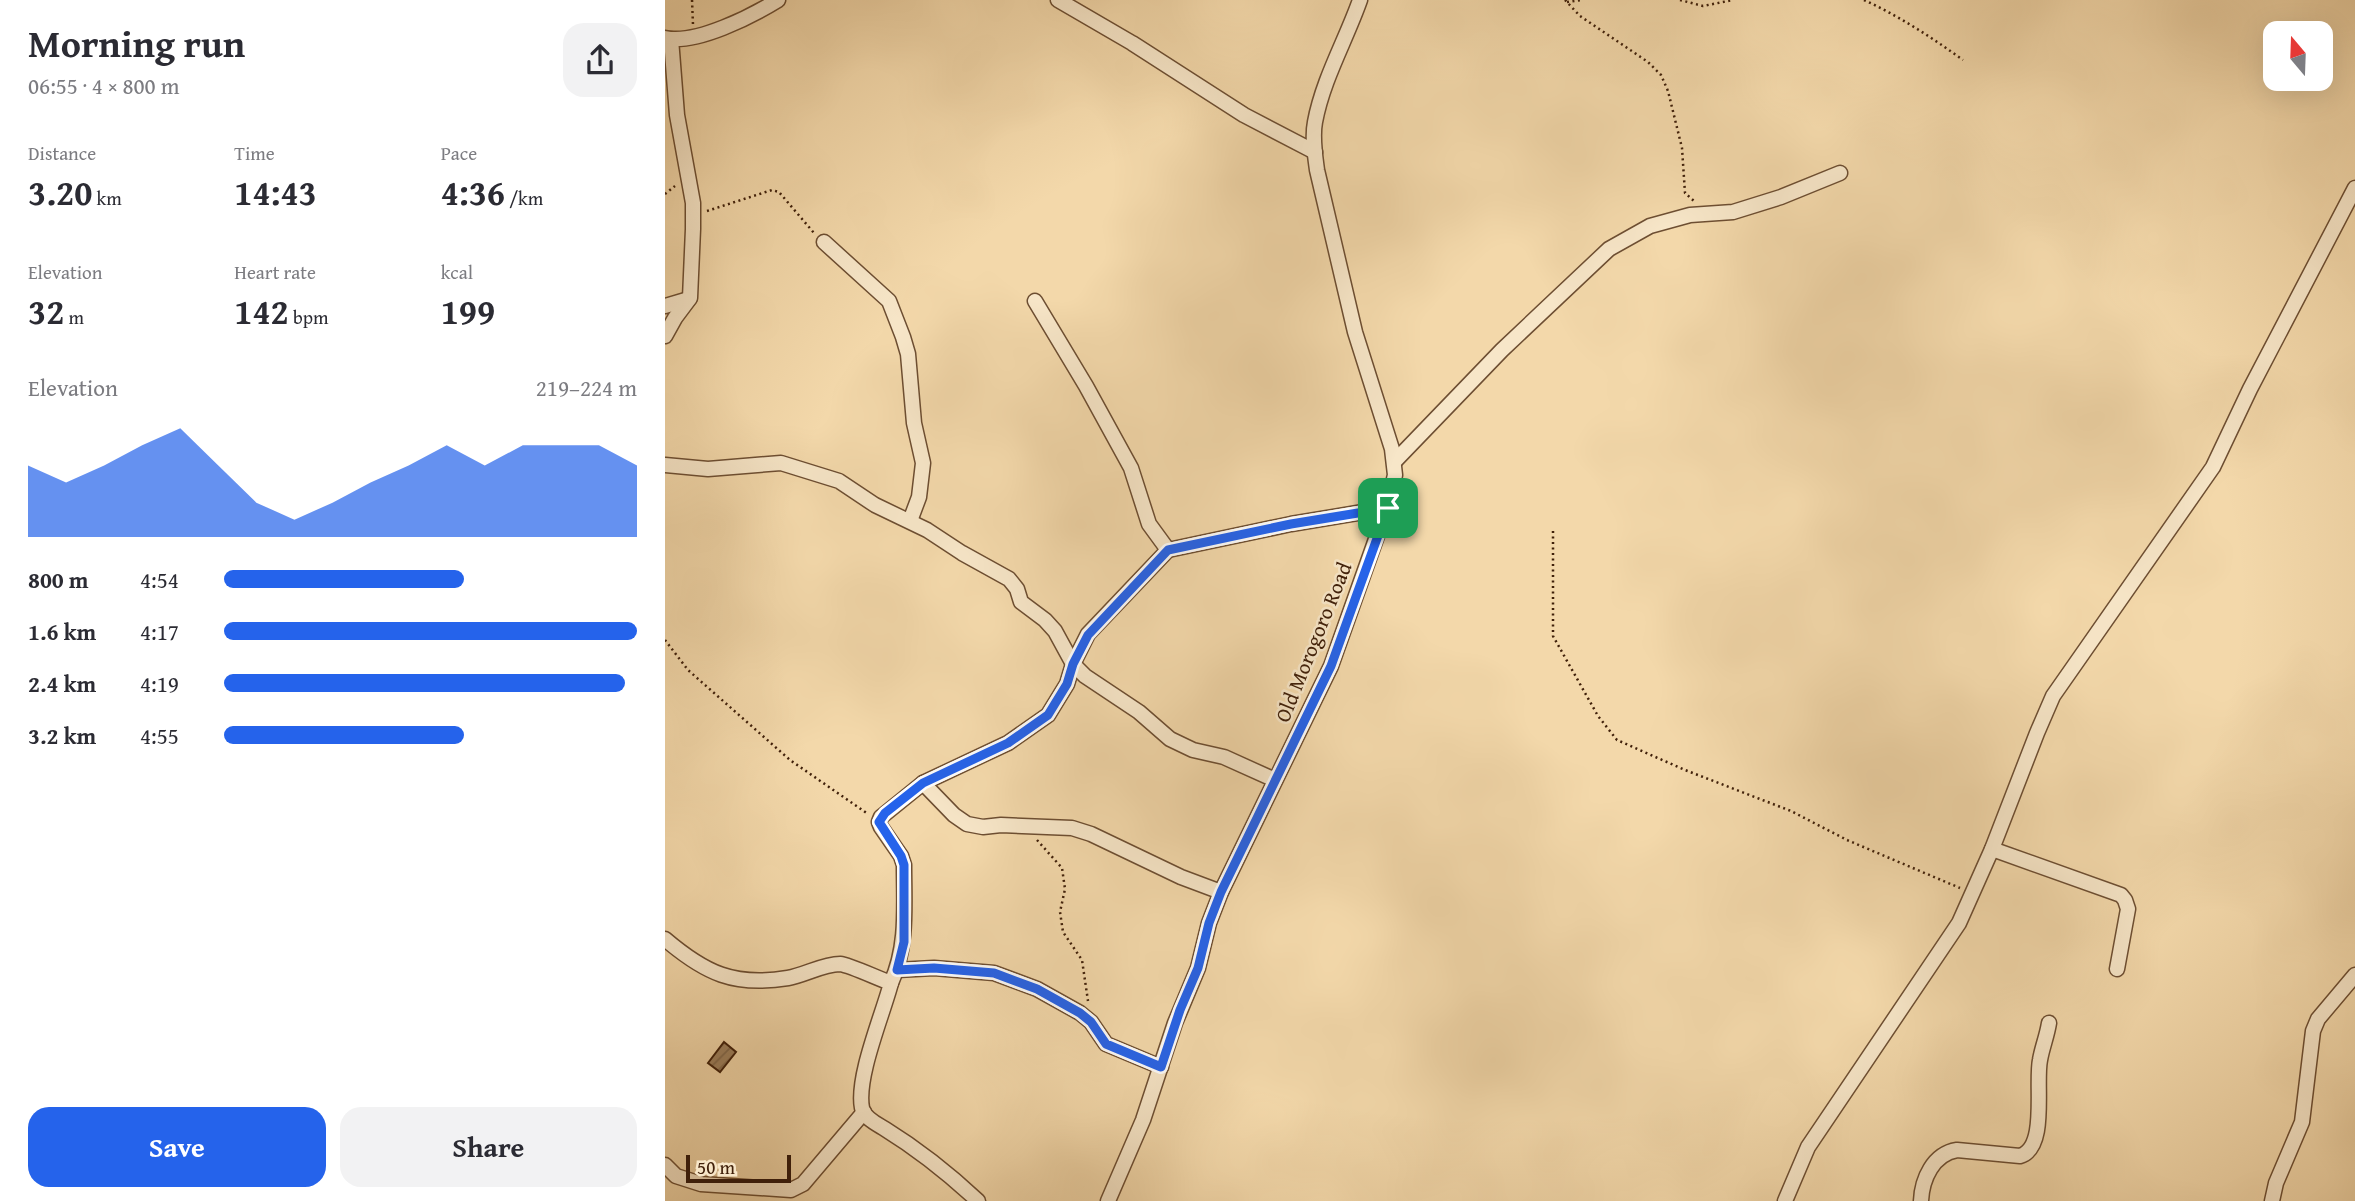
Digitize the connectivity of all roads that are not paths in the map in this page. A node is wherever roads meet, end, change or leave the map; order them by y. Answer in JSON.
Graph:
{"nodes":[{"id":1,"x":778,"y":0,"type":"edge"},
{"id":2,"x":1058,"y":0,"type":"edge"},
{"id":3,"x":1360,"y":0,"type":"edge"},
{"id":4,"x":668,"y":39,"type":"edge"},
{"id":5,"x":1315,"y":152,"type":"junction"},
{"id":6,"x":1840,"y":173,"type":"dead end"},
{"id":7,"x":2355,"y":188,"type":"edge"},
{"id":8,"x":824,"y":242,"type":"road end"},
{"id":9,"x":690,"y":298,"type":"junction"},
{"id":10,"x":1035,"y":301,"type":"dead end"},
{"id":11,"x":665,"y":306,"type":"edge"},
{"id":12,"x":665,"y":336,"type":"edge"},
{"id":13,"x":1395,"y":461,"type":"junction"},
{"id":14,"x":665,"y":465,"type":"edge"},
{"id":15,"x":1388,"y":508,"type":"junction"},
{"id":16,"x":910,"y":521,"type":"junction"},
{"id":17,"x":1168,"y":550,"type":"junction"},
{"id":18,"x":1073,"y":664,"type":"junction"},
{"id":19,"x":1275,"y":779,"type":"junction"},
{"id":20,"x":923,"y":783,"type":"junction"},
{"id":21,"x":1992,"y":849,"type":"junction"},
{"id":22,"x":1221,"y":892,"type":"junction"},
{"id":23,"x":665,"y":939,"type":"edge"},
{"id":24,"x":2117,"y":969,"type":"dead end"},
{"id":25,"x":2355,"y":975,"type":"edge"},
{"id":26,"x":894,"y":976,"type":"junction"},
{"id":27,"x":2049,"y":1023,"type":"dead end"},
{"id":28,"x":1161,"y":1067,"type":"junction"},
{"id":29,"x":864,"y":1112,"type":"junction"},
{"id":30,"x":665,"y":1165,"type":"edge"},
{"id":31,"x":978,"y":1201,"type":"edge"},
{"id":32,"x":1108,"y":1201,"type":"edge"},
{"id":33,"x":1785,"y":1201,"type":"edge"},
{"id":34,"x":1921,"y":1201,"type":"edge"},
{"id":35,"x":2272,"y":1201,"type":"edge"}],
"edges":[{"from":1,"to":4,"type":"street"},
{"from":2,"to":5,"type":"street"},
{"from":3,"to":5,"type":"street","name":"Old Morogoro Road"},
{"from":4,"to":9,"type":"street"},
{"from":5,"to":13,"type":"street","name":"Old Morogoro Road"},
{"from":6,"to":13,"type":"street"},
{"from":7,"to":21,"type":"street"},
{"from":8,"to":16,"type":"street"},
{"from":9,"to":11,"type":"street"},
{"from":9,"to":12,"type":"street"},
{"from":10,"to":17,"type":"street"},
{"from":13,"to":15,"type":"street","name":"Old Morogoro Road"},
{"from":14,"to":16,"type":"street"},
{"from":15,"to":17,"type":"street"},
{"from":15,"to":19,"type":"street","name":"Old Morogoro Road"},
{"from":16,"to":18,"type":"street"},
{"from":17,"to":18,"type":"street"},
{"from":18,"to":19,"type":"street"},
{"from":18,"to":20,"type":"street"},
{"from":19,"to":22,"type":"street","name":"Old Morogoro Road"},
{"from":20,"to":22,"type":"street"},
{"from":20,"to":26,"type":"street"},
{"from":21,"to":24,"type":"street"},
{"from":21,"to":33,"type":"street"},
{"from":22,"to":28,"type":"street","name":"Old Morogoro Road"},
{"from":23,"to":26,"type":"street"},
{"from":25,"to":35,"type":"street"},
{"from":26,"to":28,"type":"street"},
{"from":26,"to":29,"type":"street"},
{"from":27,"to":34,"type":"street"},
{"from":28,"to":32,"type":"street","name":"Old Morogoro Road"},
{"from":29,"to":30,"type":"street"},
{"from":29,"to":31,"type":"street"}]}
